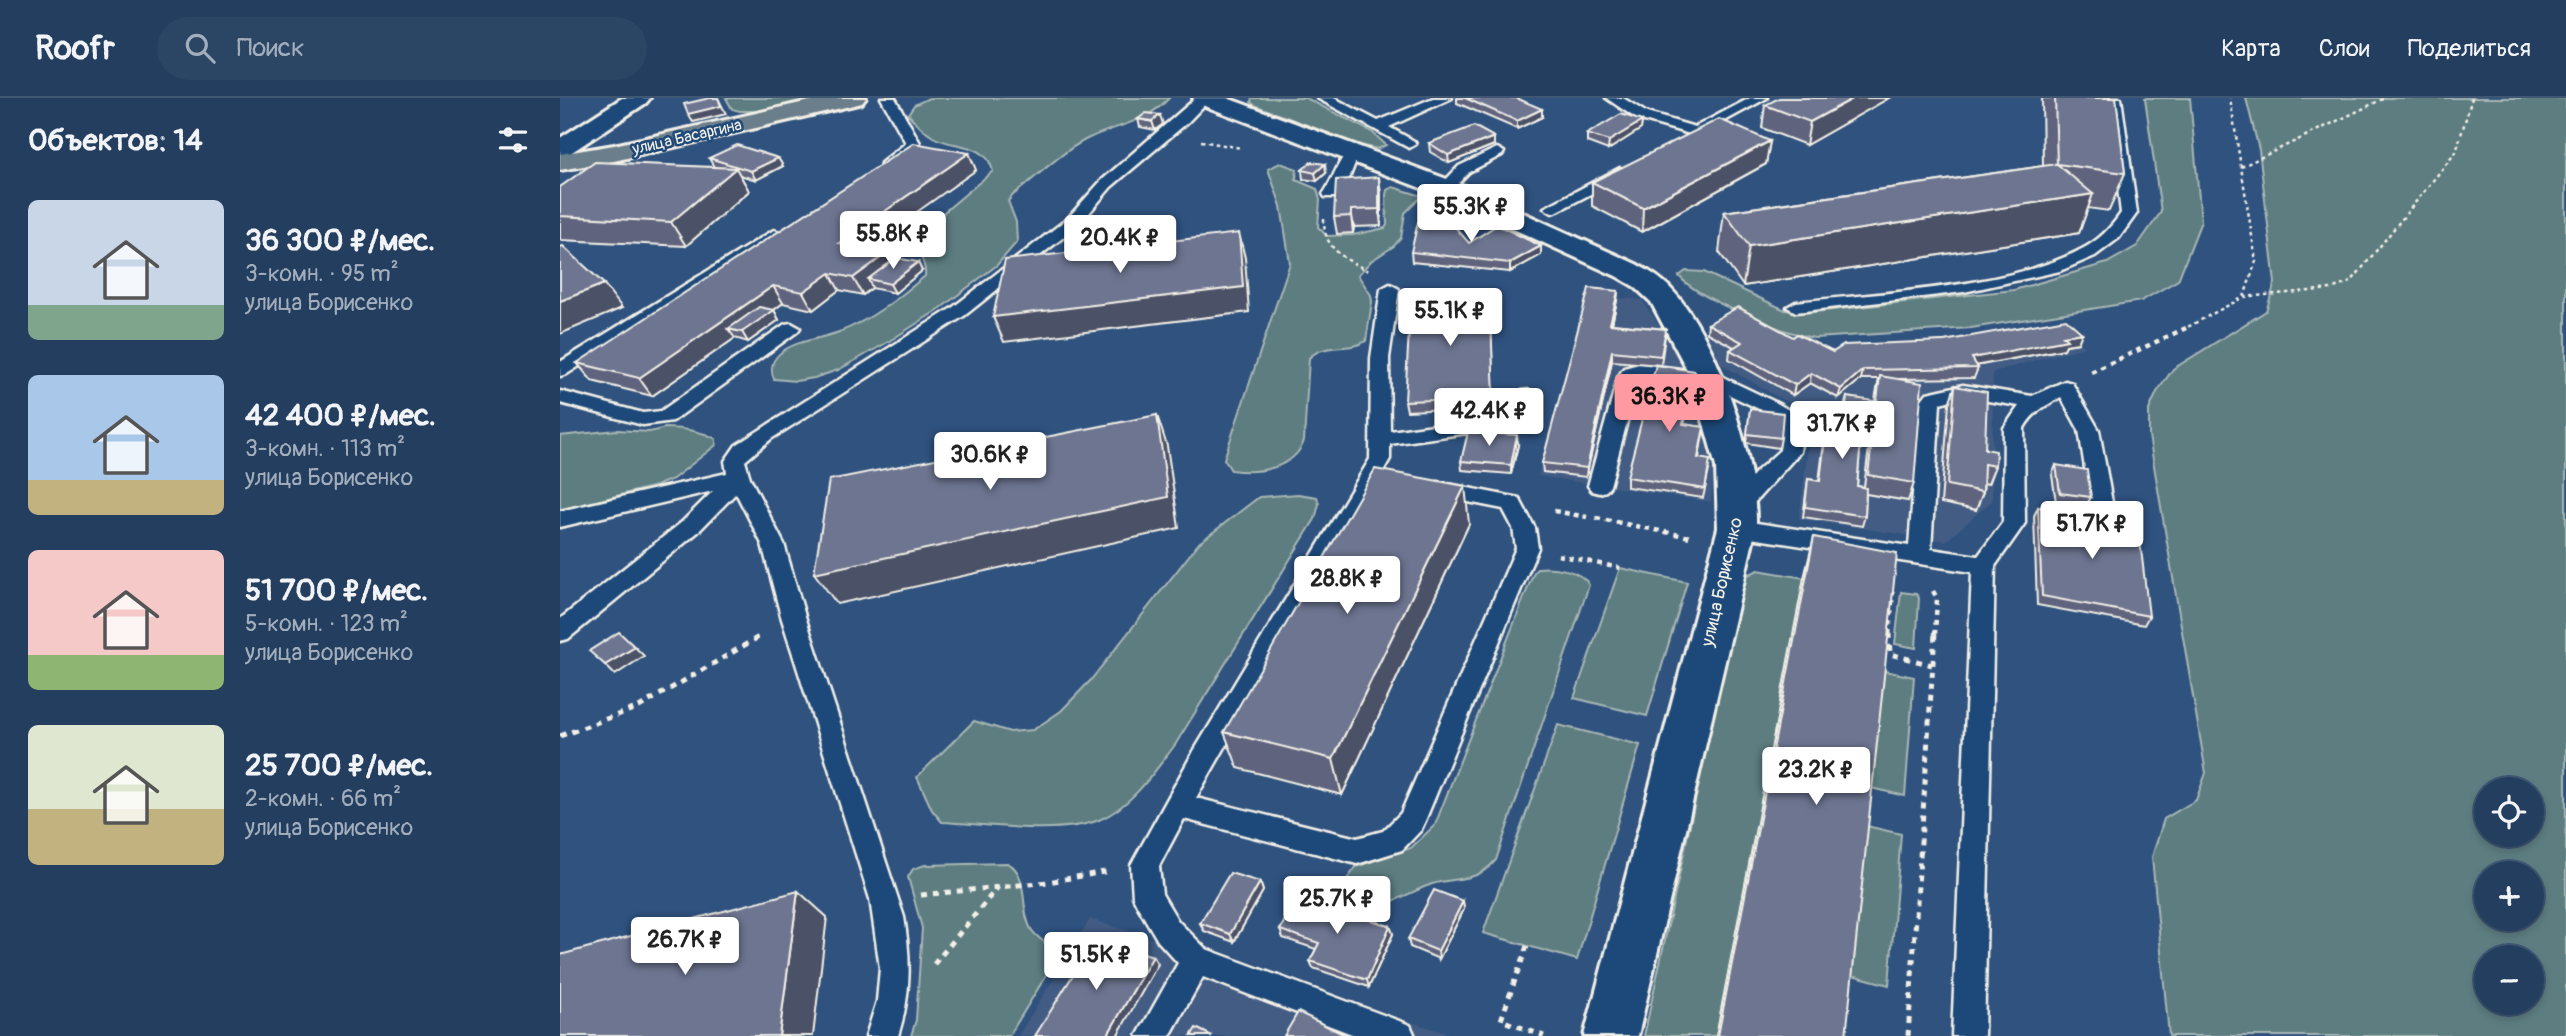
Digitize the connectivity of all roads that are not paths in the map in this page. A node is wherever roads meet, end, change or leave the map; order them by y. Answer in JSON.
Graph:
{"nodes":[{"id":1,"x":638,"y":98,"type":"edge"},
{"id":2,"x":854,"y":98,"type":"edge"},
{"id":3,"x":888,"y":98,"type":"edge"},
{"id":4,"x":1204,"y":98,"type":"edge"},
{"id":5,"x":1324,"y":98,"type":"edge"},
{"id":6,"x":1445,"y":98,"type":"edge"},
{"id":7,"x":1613,"y":98,"type":"edge"},
{"id":8,"x":1760,"y":98,"type":"edge"},
{"id":9,"x":2114,"y":98,"type":"edge"},
{"id":10,"x":1379,"y":126,"type":"junction"},
{"id":11,"x":1697,"y":132,"type":"junction"},
{"id":12,"x":1409,"y":144,"type":"dead end"},
{"id":13,"x":1673,"y":145,"type":"edge"},
{"id":14,"x":560,"y":149,"type":"edge"},
{"id":15,"x":1497,"y":152,"type":"dead end"},
{"id":16,"x":1352,"y":153,"type":"junction"},
{"id":17,"x":560,"y":162,"type":"edge"},
{"id":18,"x":1637,"y":164,"type":"edge"},
{"id":19,"x":879,"y":169,"type":"edge"},
{"id":20,"x":1446,"y":188,"type":"junction"},
{"id":21,"x":1331,"y":194,"type":"road end"},
{"id":22,"x":1479,"y":201,"type":"junction"},
{"id":23,"x":1552,"y":208,"type":"dead end"},
{"id":24,"x":1443,"y":223,"type":"edge"},
{"id":25,"x":785,"y":229,"type":"edge"},
{"id":26,"x":1390,"y":289,"type":"road end"},
{"id":27,"x":1796,"y":307,"type":"dead end"},
{"id":28,"x":791,"y":328,"type":"dead end"},
{"id":29,"x":560,"y":370,"type":"edge"},
{"id":30,"x":1707,"y":377,"type":"junction"},
{"id":31,"x":1525,"y":394,"type":"dead end"},
{"id":32,"x":560,"y":397,"type":"edge"},
{"id":33,"x":2035,"y":403,"type":"junction"},
{"id":34,"x":1381,"y":439,"type":"junction"},
{"id":35,"x":1370,"y":475,"type":"junction"},
{"id":36,"x":739,"y":478,"type":"junction"},
{"id":37,"x":1395,"y":481,"type":"edge"},
{"id":38,"x":1421,"y":486,"type":"edge"},
{"id":39,"x":1599,"y":486,"type":"dead end"},
{"id":40,"x":560,"y":519,"type":"edge"},
{"id":41,"x":2104,"y":519,"type":"edge"},
{"id":42,"x":1736,"y":527,"type":"junction"},
{"id":43,"x":1919,"y":556,"type":"junction"},
{"id":44,"x":1984,"y":565,"type":"junction"},
{"id":45,"x":560,"y":632,"type":"edge"},
{"id":46,"x":1177,"y":805,"type":"junction"},
{"id":47,"x":1196,"y":960,"type":"junction"},
{"id":48,"x":1388,"y":1034,"type":"edge"},
{"id":49,"x":882,"y":1036,"type":"edge"},
{"id":50,"x":1153,"y":1036,"type":"edge"},
{"id":51,"x":1611,"y":1036,"type":"edge"},
{"id":52,"x":1968,"y":1036,"type":"edge"}],
"edges":[{"from":1,"to":14,"type":"street"},
{"from":2,"to":17,"type":"main road","name":"улица Басаргина"},
{"from":3,"to":19,"type":"lane"},
{"from":4,"to":16,"type":"street","name":"улица Борисенко"},
{"from":4,"to":36,"type":"lane"},
{"from":5,"to":10,"type":"lane"},
{"from":6,"to":10,"type":"lane"},
{"from":7,"to":11,"type":"lane"},
{"from":8,"to":11,"type":"lane"},
{"from":9,"to":27,"type":"lane"},
{"from":10,"to":12,"type":"lane"},
{"from":11,"to":13,"type":"lane"},
{"from":15,"to":20,"type":"lane"},
{"from":16,"to":20,"type":"street","name":"улица Борисенко"},
{"from":16,"to":21,"type":"lane"},
{"from":18,"to":23,"type":"lane"},
{"from":20,"to":22,"type":"street","name":"улица Борисенко"},
{"from":22,"to":24,"type":"lane"},
{"from":22,"to":30,"type":"street","name":"улица Борисенко"},
{"from":25,"to":29,"type":"lane"},
{"from":26,"to":34,"type":"lane"},
{"from":28,"to":32,"type":"lane"},
{"from":30,"to":39,"type":"lane"},
{"from":30,"to":42,"type":"street","name":"улица Борисенко"},
{"from":30,"to":42,"type":"lane"},
{"from":31,"to":34,"type":"lane"},
{"from":33,"to":41,"type":"lane"},
{"from":33,"to":43,"type":"lane"},
{"from":33,"to":44,"type":"lane"},
{"from":34,"to":35,"type":"lane"},
{"from":35,"to":37,"type":"lane"},
{"from":35,"to":46,"type":"lane"},
{"from":36,"to":40,"type":"lane"},
{"from":36,"to":45,"type":"lane"},
{"from":36,"to":49,"type":"lane"},
{"from":38,"to":46,"type":"lane"},
{"from":42,"to":43,"type":"lane"},
{"from":42,"to":51,"type":"street","name":"улица Борисенко"},
{"from":43,"to":44,"type":"lane"},
{"from":44,"to":52,"type":"lane"},
{"from":46,"to":47,"type":"lane"},
{"from":47,"to":48,"type":"lane"},
{"from":47,"to":50,"type":"lane"}]}
